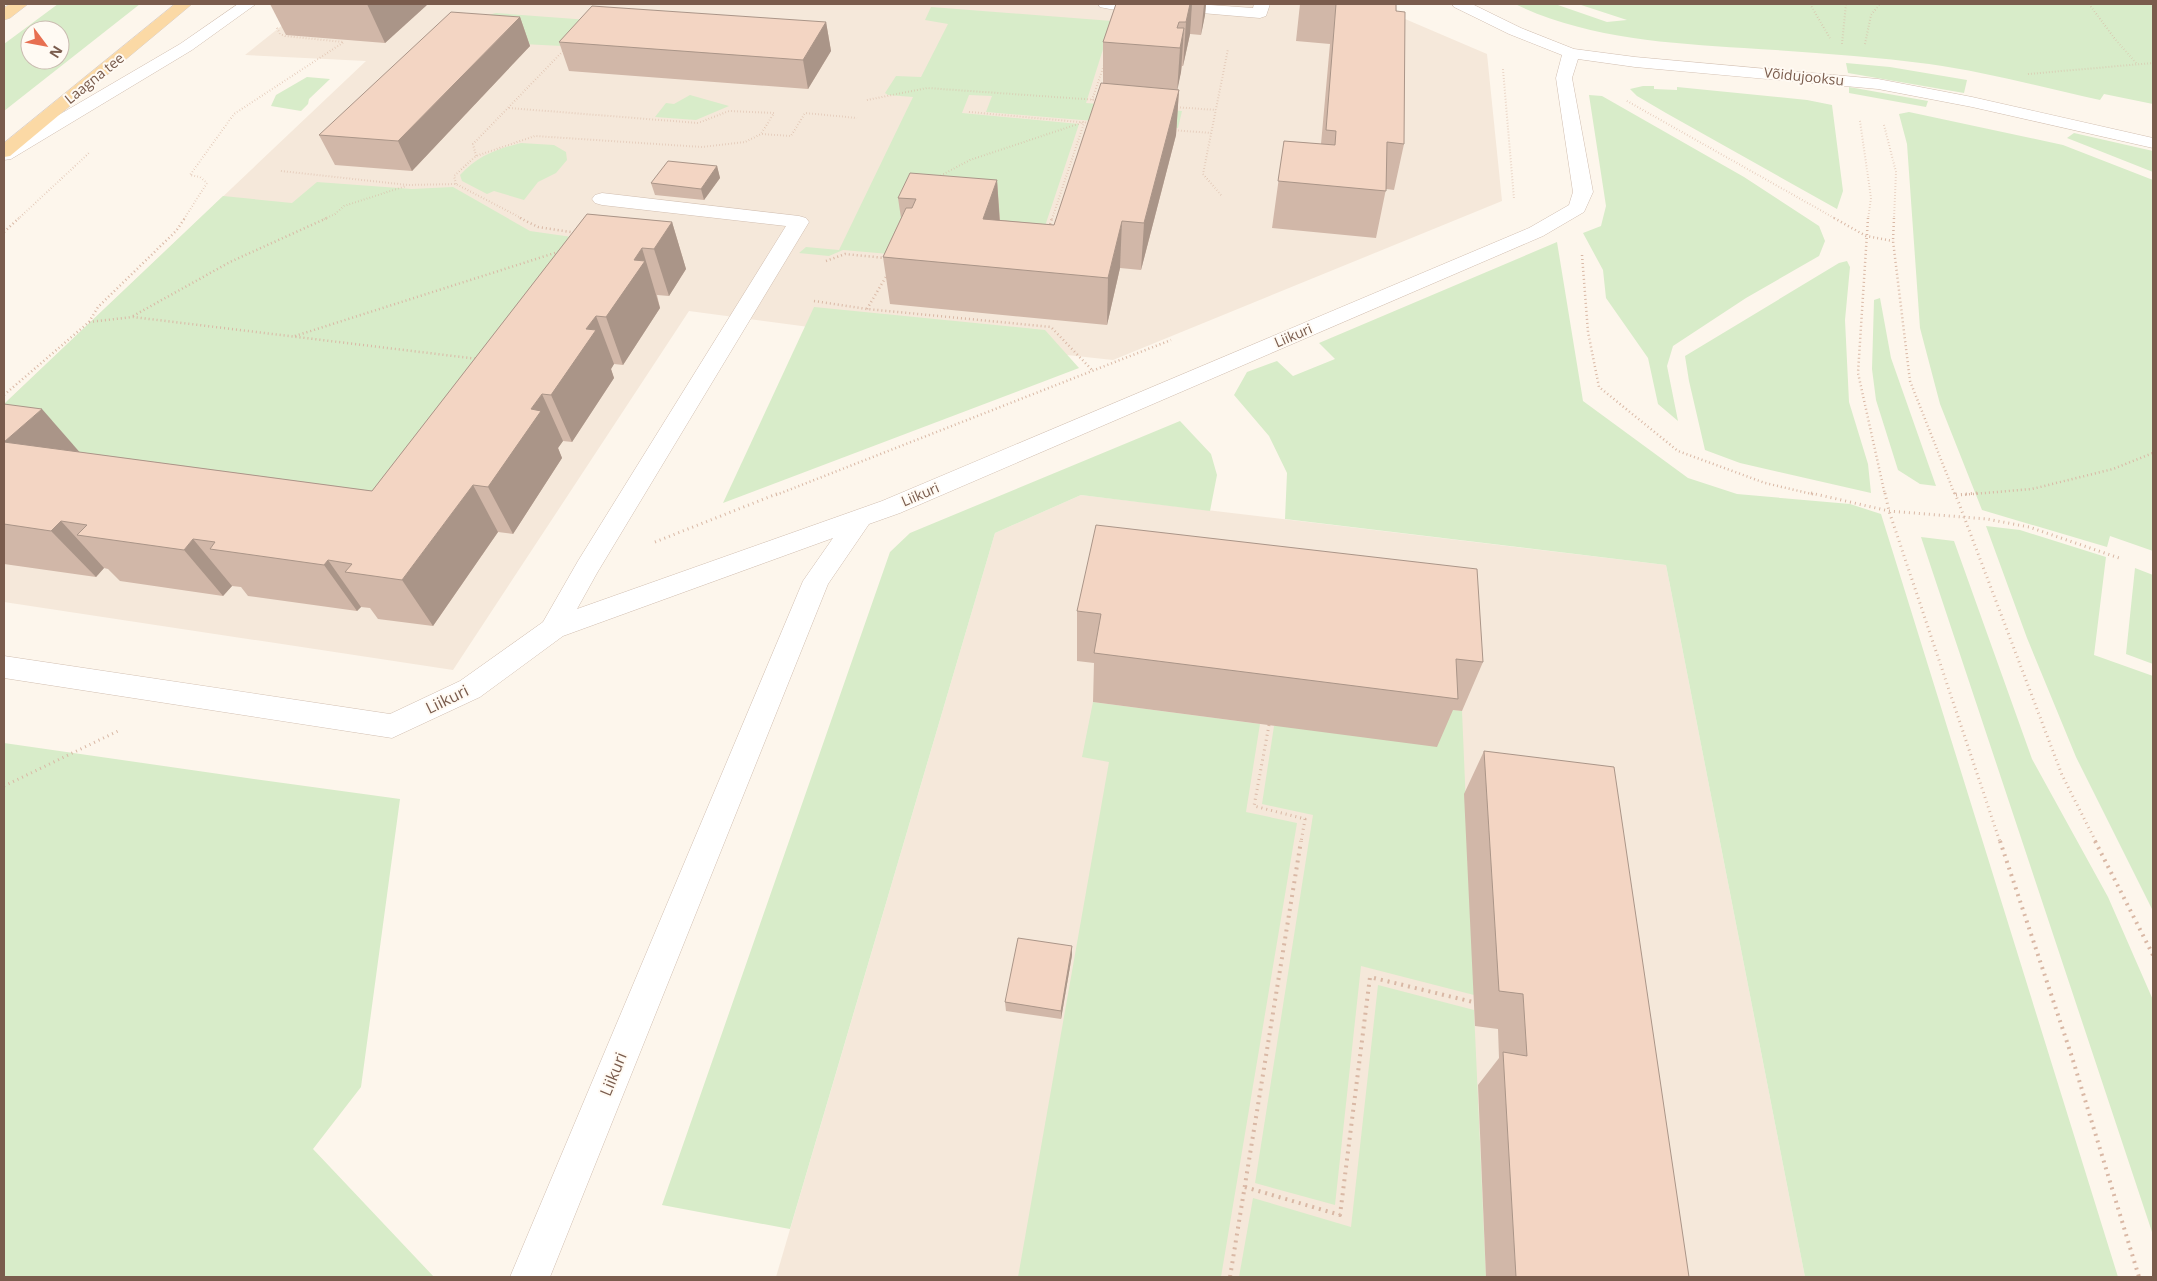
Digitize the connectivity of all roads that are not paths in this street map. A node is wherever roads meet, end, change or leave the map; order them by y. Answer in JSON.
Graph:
{"nodes":[{"id":1,"x":20,"y":4,"type":"edge"},
{"id":2,"x":184,"y":4,"type":"edge"},
{"id":3,"x":248,"y":4,"type":"edge"},
{"id":4,"x":1106,"y":4,"type":"edge"},
{"id":5,"x":1262,"y":4,"type":"edge"},
{"id":6,"x":1460,"y":4,"type":"edge"},
{"id":7,"x":1130,"y":6,"type":"edge"},
{"id":8,"x":1196,"y":9,"type":"dead end"},
{"id":9,"x":4,"y":15,"type":"edge"},
{"id":10,"x":1571,"y":53,"type":"junction"},
{"id":11,"x":2153,"y":143,"type":"edge"},
{"id":12,"x":4,"y":154,"type":"edge"},
{"id":13,"x":602,"y":199,"type":"dead end"},
{"id":14,"x":860,"y":518,"type":"junction"},
{"id":15,"x":553,"y":629,"type":"junction"},
{"id":16,"x":4,"y":667,"type":"edge"},
{"id":17,"x":530,"y":1277,"type":"edge"}],
"edges":[{"from":1,"to":9,"type":"main road"},
{"from":2,"to":12,"type":"main road","name":"Laagna tee"},
{"from":3,"to":12,"type":"street"},
{"from":4,"to":7,"type":"street"},
{"from":5,"to":8,"type":"street"},
{"from":6,"to":10,"type":"street","name":"Võidujooksu"},
{"from":10,"to":11,"type":"street","name":"Võidujooksu"},
{"from":10,"to":14,"type":"street","name":"Liikuri"},
{"from":13,"to":15,"type":"street"},
{"from":14,"to":15,"type":"street","name":"Liikuri"},
{"from":14,"to":17,"type":"street","name":"Liikuri"},
{"from":15,"to":16,"type":"street","name":"Liikuri"}]}
